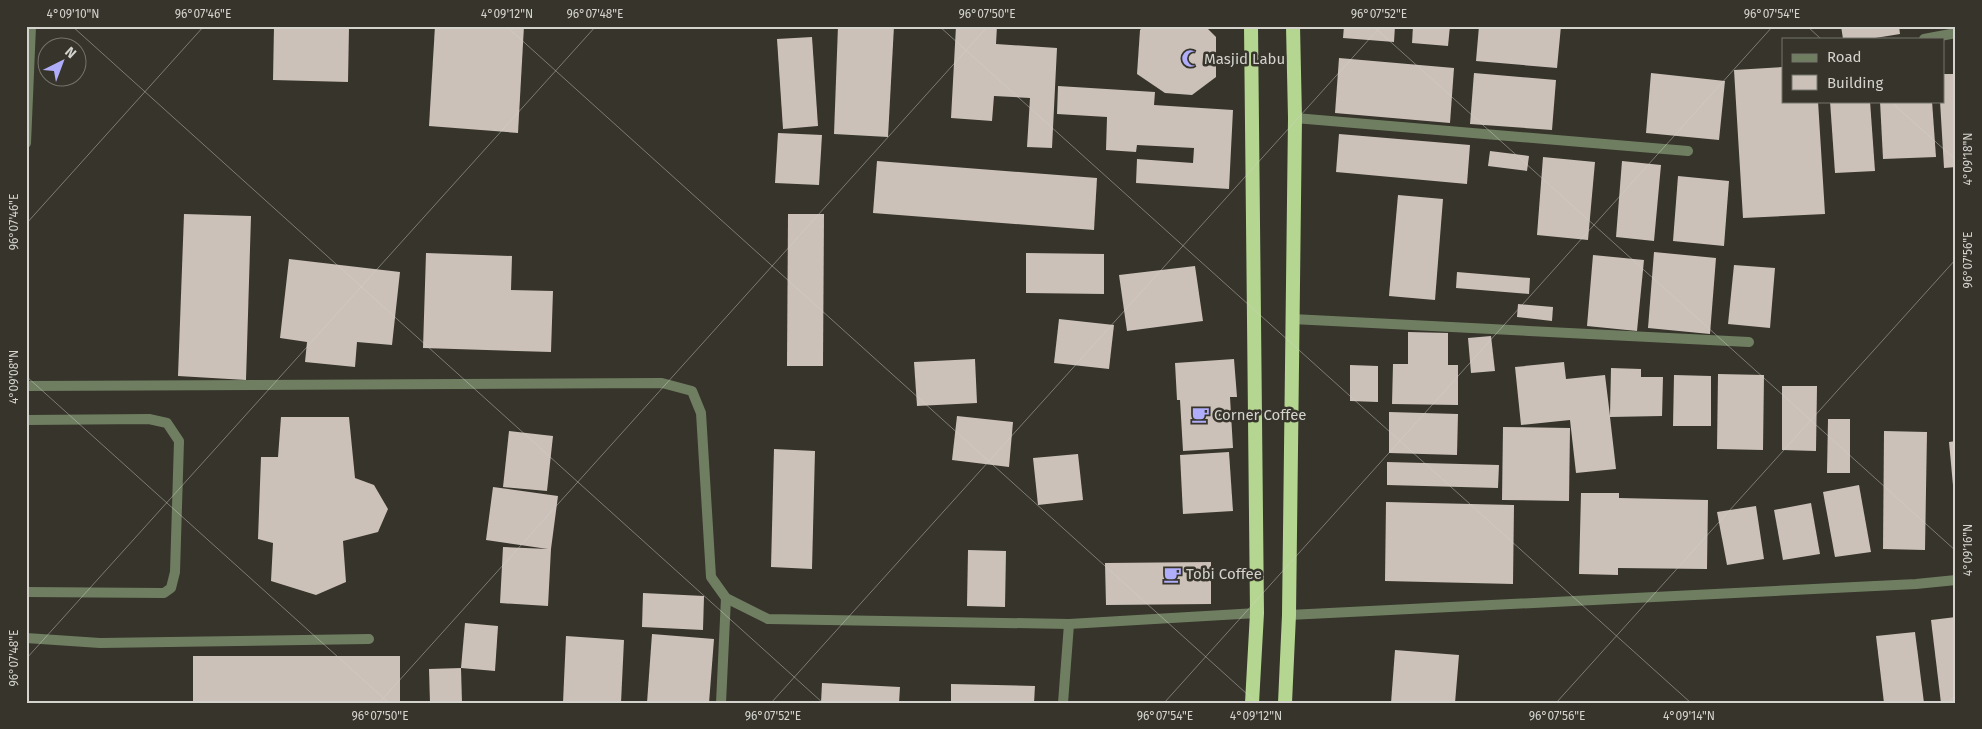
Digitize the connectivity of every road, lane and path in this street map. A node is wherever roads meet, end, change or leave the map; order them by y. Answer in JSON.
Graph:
{"nodes":[{"id":1,"x":31,"y":26,"type":"edge"},
{"id":2,"x":1251,"y":26,"type":"edge"},
{"id":3,"x":1293,"y":26,"type":"edge"},
{"id":4,"x":1956,"y":33,"type":"edge"},
{"id":5,"x":1929,"y":38,"type":"edge"},
{"id":6,"x":1295,"y":118,"type":"junction"},
{"id":7,"x":26,"y":144,"type":"edge"},
{"id":8,"x":1688,"y":151,"type":"dead end"},
{"id":9,"x":1292,"y":319,"type":"junction"},
{"id":10,"x":1749,"y":342,"type":"dead end"},
{"id":11,"x":26,"y":386,"type":"edge"},
{"id":12,"x":26,"y":420,"type":"edge"},
{"id":13,"x":1956,"y":580,"type":"edge"},
{"id":14,"x":26,"y":592,"type":"edge"},
{"id":15,"x":726,"y":598,"type":"junction"},
{"id":16,"x":1257,"y":612,"type":"junction"},
{"id":17,"x":1289,"y":615,"type":"junction"},
{"id":18,"x":1069,"y":624,"type":"junction"},
{"id":19,"x":26,"y":638,"type":"edge"},
{"id":20,"x":369,"y":639,"type":"dead end"},
{"id":21,"x":721,"y":703,"type":"edge"},
{"id":22,"x":1063,"y":703,"type":"edge"},
{"id":23,"x":1252,"y":703,"type":"edge"},
{"id":24,"x":1285,"y":703,"type":"edge"}],
"edges":[{"from":1,"to":7,"type":"street"},
{"from":2,"to":16,"type":"highway"},
{"from":3,"to":6,"type":"highway"},
{"from":4,"to":5,"type":"street"},
{"from":6,"to":8,"type":"street"},
{"from":6,"to":9,"type":"highway"},
{"from":9,"to":10,"type":"street"},
{"from":9,"to":17,"type":"highway"},
{"from":11,"to":15,"type":"street"},
{"from":12,"to":14,"type":"street"},
{"from":13,"to":17,"type":"street"},
{"from":15,"to":18,"type":"street"},
{"from":15,"to":21,"type":"street"},
{"from":16,"to":18,"type":"street"},
{"from":16,"to":23,"type":"highway"},
{"from":17,"to":24,"type":"highway"},
{"from":18,"to":22,"type":"street"},
{"from":19,"to":20,"type":"street"}]}
